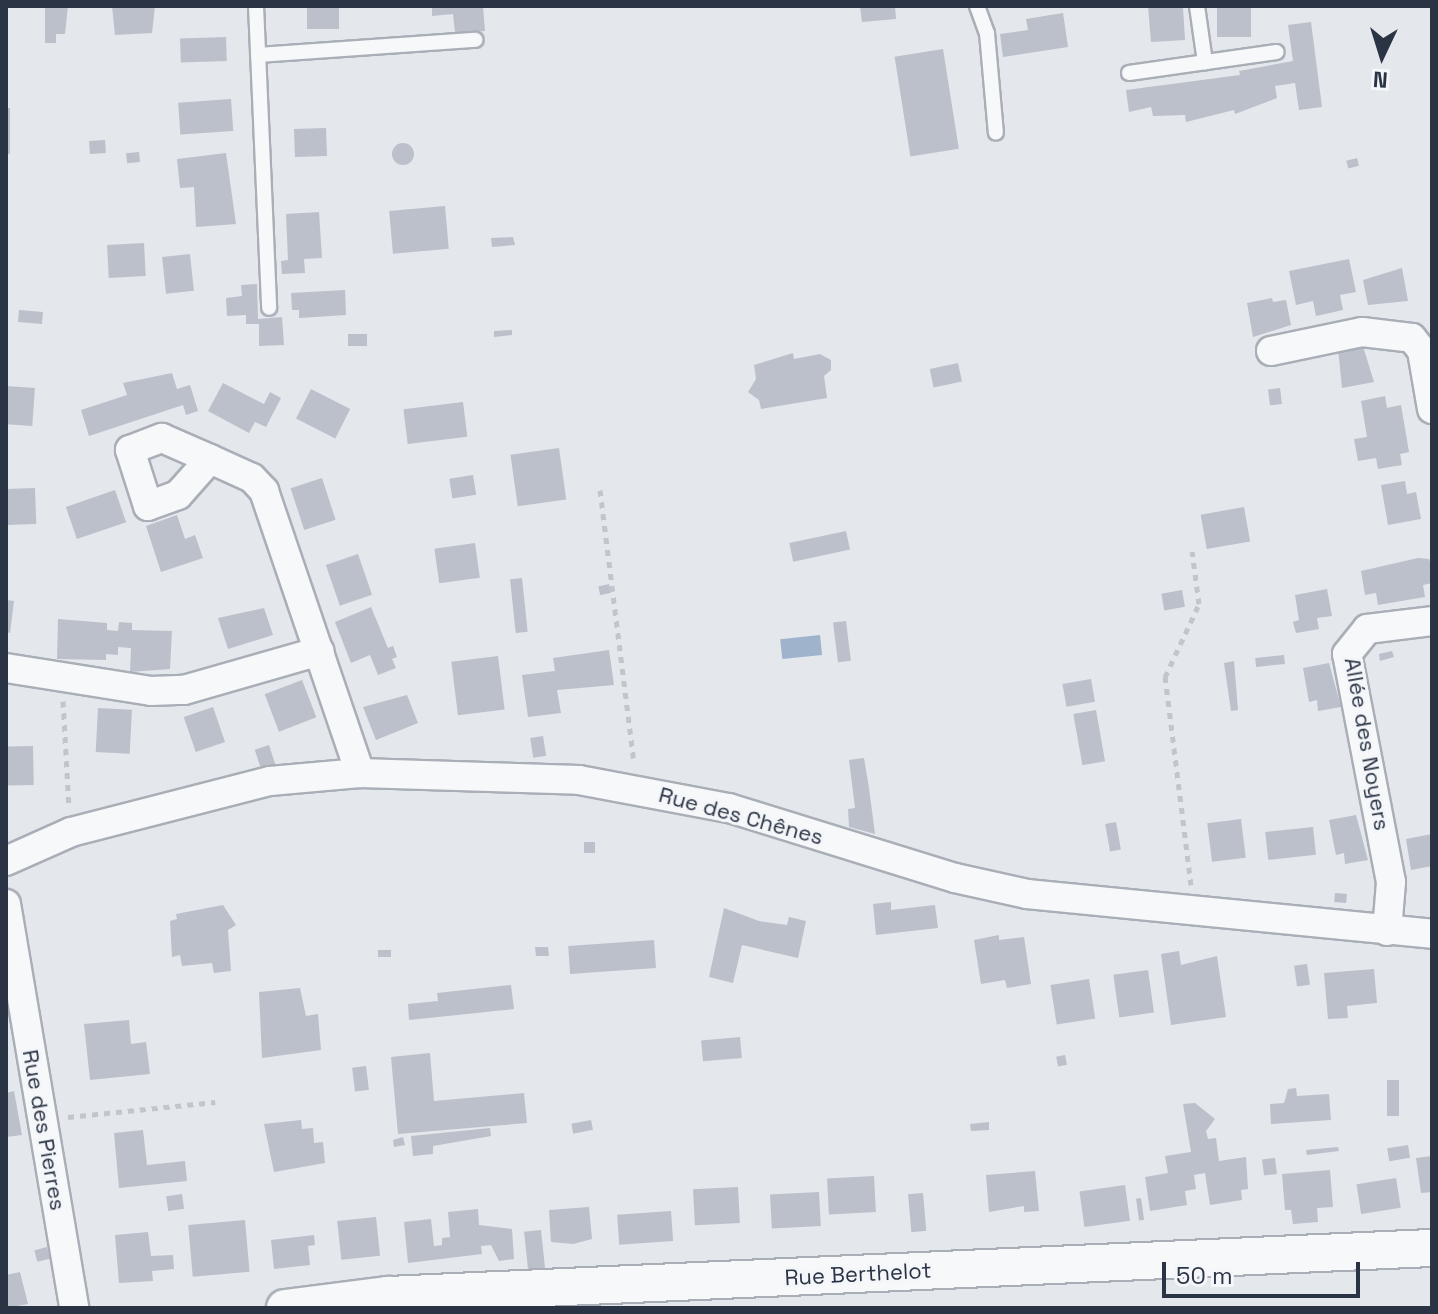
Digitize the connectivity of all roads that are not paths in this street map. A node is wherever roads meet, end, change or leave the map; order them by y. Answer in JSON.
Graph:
{"nodes":[{"id":1,"x":256,"y":6,"type":"edge"},
{"id":2,"x":977,"y":6,"type":"edge"},
{"id":3,"x":1197,"y":6,"type":"edge"},
{"id":4,"x":475,"y":40,"type":"dead end"},
{"id":5,"x":1277,"y":52,"type":"dead end"},
{"id":6,"x":258,"y":55,"type":"junction"},
{"id":7,"x":1205,"y":62,"type":"junction"},
{"id":8,"x":1129,"y":73,"type":"dead end"},
{"id":9,"x":996,"y":133,"type":"dead end"},
{"id":10,"x":269,"y":308,"type":"dead end"},
{"id":11,"x":1271,"y":351,"type":"dead end"},
{"id":12,"x":1432,"y":409,"type":"edge"},
{"id":13,"x":210,"y":459,"type":"dead end"},
{"id":14,"x":1432,"y":621,"type":"edge"},
{"id":15,"x":320,"y":651,"type":"junction"},
{"id":16,"x":6,"y":668,"type":"edge"},
{"id":17,"x":360,"y":773,"type":"junction"},
{"id":18,"x":6,"y":861,"type":"edge"},
{"id":19,"x":6,"y":904,"type":"edge"},
{"id":20,"x":1387,"y":931,"type":"junction"},
{"id":21,"x":1432,"y":934,"type":"edge"},
{"id":22,"x":1432,"y":1248,"type":"edge"},
{"id":23,"x":74,"y":1308,"type":"edge"},
{"id":24,"x":285,"y":1308,"type":"edge"}],
"edges":[{"from":1,"to":6,"type":"lane"},
{"from":2,"to":9,"type":"lane"},
{"from":3,"to":7,"type":"lane"},
{"from":4,"to":6,"type":"lane"},
{"from":5,"to":7,"type":"lane"},
{"from":6,"to":10,"type":"lane"},
{"from":7,"to":8,"type":"lane"},
{"from":11,"to":12,"type":"street"},
{"from":13,"to":15,"type":"street"},
{"from":14,"to":20,"type":"street","name":"Allée des Noyers"},
{"from":15,"to":16,"type":"street"},
{"from":15,"to":17,"type":"street"},
{"from":17,"to":18,"type":"street","name":"Rue des Chênes"},
{"from":17,"to":20,"type":"street","name":"Rue des Chênes"},
{"from":19,"to":23,"type":"street","name":"Rue des Pierres"},
{"from":20,"to":21,"type":"street","name":"Rue des Chênes"},
{"from":22,"to":24,"type":"street","name":"Rue Berthelot"}]}
